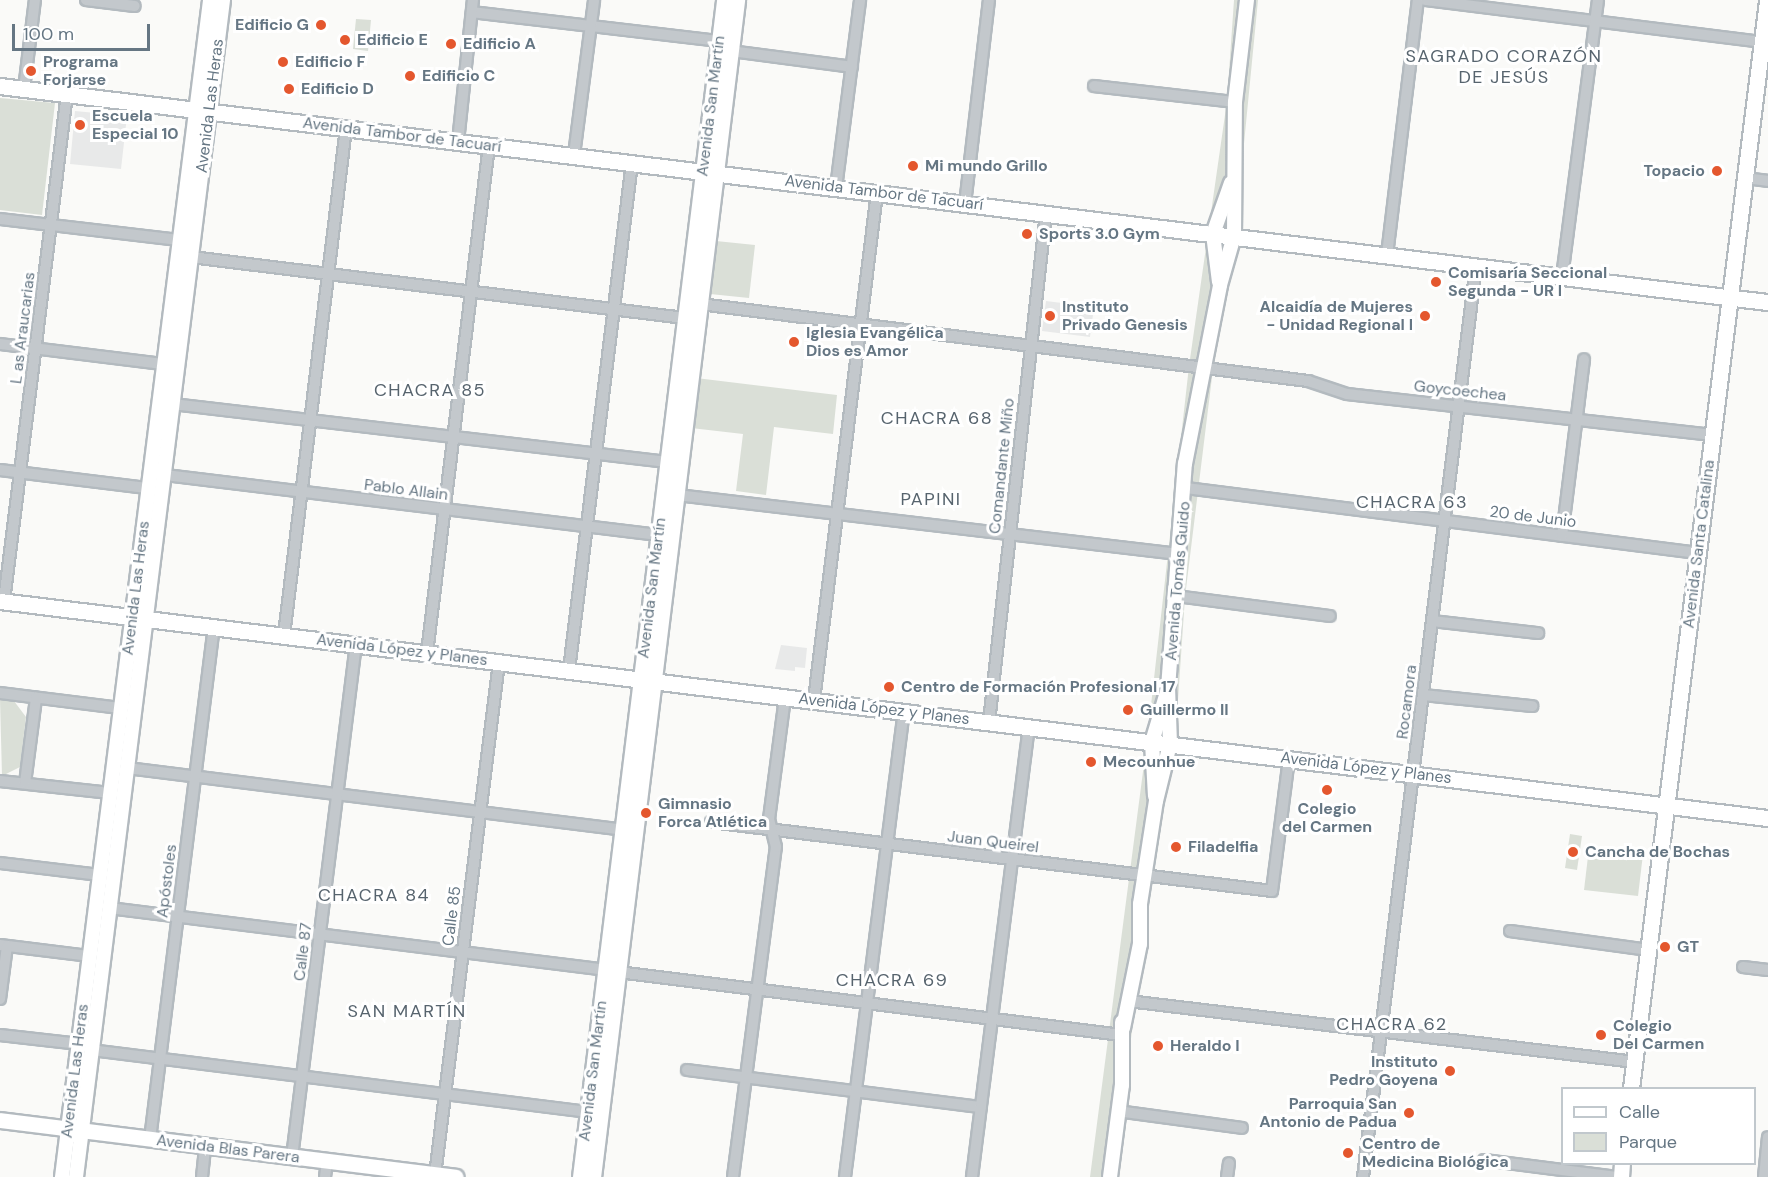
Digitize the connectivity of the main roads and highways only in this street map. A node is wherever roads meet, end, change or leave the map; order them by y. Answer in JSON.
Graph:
{"nodes":[{"id":1,"x":210,"y":0,"type":"edge"},
{"id":2,"x":224,"y":0,"type":"edge"},
{"id":3,"x":724,"y":0,"type":"edge"},
{"id":4,"x":737,"y":0,"type":"edge"},
{"id":5,"x":1247,"y":0,"type":"edge"},
{"id":6,"x":1767,"y":0,"type":"edge"},
{"id":7,"x":1765,"y":42,"type":"edge"},
{"id":8,"x":725,"y":46,"type":"junction"},
{"id":9,"x":0,"y":86,"type":"edge"},
{"id":10,"x":203,"y":110,"type":"junction"},
{"id":11,"x":710,"y":171,"type":"junction"},
{"id":12,"x":1232,"y":182,"type":"junction"},
{"id":13,"x":1213,"y":234,"type":"junction"},
{"id":14,"x":1233,"y":236,"type":"junction"},
{"id":15,"x":184,"y":256,"type":"junction"},
{"id":16,"x":1220,"y":285,"type":"junction"},
{"id":17,"x":1730,"y":297,"type":"junction"},
{"id":18,"x":1768,"y":302,"type":"edge"},
{"id":19,"x":157,"y":474,"type":"junction"},
{"id":20,"x":2,"y":601,"type":"edge"},
{"id":21,"x":139,"y":617,"type":"junction"},
{"id":22,"x":647,"y":680,"type":"junction"},
{"id":23,"x":1168,"y":688,"type":"junction"},
{"id":24,"x":1152,"y":742,"type":"junction"},
{"id":25,"x":1170,"y":744,"type":"junction"},
{"id":26,"x":1156,"y":801,"type":"junction"},
{"id":27,"x":1667,"y":805,"type":"junction"},
{"id":28,"x":1768,"y":818,"type":"edge"},
{"id":29,"x":107,"y":876,"type":"junction"},
{"id":30,"x":612,"y":971,"type":"junction"},
{"id":31,"x":85,"y":1047,"type":"junction"},
{"id":32,"x":1631,"y":1087,"type":"edge"},
{"id":33,"x":0,"y":1120,"type":"edge"},
{"id":34,"x":75,"y":1130,"type":"junction"},
{"id":35,"x":62,"y":1177,"type":"edge"},
{"id":36,"x":75,"y":1177,"type":"edge"},
{"id":37,"x":454,"y":1177,"type":"edge"},
{"id":38,"x":580,"y":1177,"type":"edge"},
{"id":39,"x":593,"y":1177,"type":"edge"},
{"id":40,"x":1110,"y":1177,"type":"edge"}],
"edges":[{"from":1,"to":10,"type":"main road","name":"Avenida Las Heras"},
{"from":2,"to":10,"type":"main road","name":"Avenida Las Heras"},
{"from":3,"to":8,"type":"main road","name":"Avenida San Martín"},
{"from":4,"to":8,"type":"main road","name":"Avenida San Martín"},
{"from":5,"to":12,"type":"main road","name":"Avenida Tomás Guido"},
{"from":6,"to":7,"type":"main road","name":"Avenida Santa Catalina"},
{"from":7,"to":17,"type":"main road","name":"Avenida Santa Catalina"},
{"from":8,"to":11,"type":"main road","name":"Avenida San Martín"},
{"from":9,"to":10,"type":"main road","name":"Avenida Tambor de Tacuarí"},
{"from":10,"to":11,"type":"main road","name":"Avenida Tambor de Tacuarí"},
{"from":10,"to":15,"type":"main road","name":"Avenida Las Heras"},
{"from":11,"to":13,"type":"main road","name":"Avenida Tambor de Tacuarí"},
{"from":11,"to":22,"type":"main road","name":"Avenida San Martín"},
{"from":11,"to":22,"type":"main road","name":"Avenida San Martín"},
{"from":12,"to":13,"type":"main road","name":"Avenida Tomás Guido"},
{"from":12,"to":14,"type":"main road","name":"Avenida Tomás Guido"},
{"from":13,"to":14,"type":"main road","name":"Avenida Tambor de Tacuarí"},
{"from":13,"to":16,"type":"main road","name":"Avenida Tomás Guido"},
{"from":14,"to":16,"type":"main road","name":"Avenida Tomás Guido"},
{"from":14,"to":17,"type":"main road","name":"Avenida Tambor de Tacuarí"},
{"from":15,"to":19,"type":"main road","name":"Avenida Las Heras"},
{"from":15,"to":19,"type":"main road","name":"Avenida Las Heras"},
{"from":16,"to":23,"type":"main road","name":"Avenida Tomás Guido"},
{"from":17,"to":18,"type":"main road","name":"Avenida Tambor de Tacuarí"},
{"from":17,"to":27,"type":"main road","name":"Avenida Santa Catalina"},
{"from":19,"to":21,"type":"main road","name":"Avenida Las Heras"},
{"from":20,"to":21,"type":"main road","name":"Avenida López y Planes"},
{"from":21,"to":22,"type":"main road","name":"Avenida López y Planes"},
{"from":21,"to":29,"type":"main road","name":"Avenida Las Heras"},
{"from":21,"to":29,"type":"main road","name":"Avenida Las Heras"},
{"from":22,"to":24,"type":"main road","name":"Avenida López y Planes"},
{"from":22,"to":30,"type":"main road","name":"Avenida San Martín"},
{"from":22,"to":30,"type":"main road","name":"Avenida San Martín"},
{"from":23,"to":24,"type":"main road","name":"Avenida Tomás Guido"},
{"from":23,"to":25,"type":"main road","name":"Avenida Tomás Guido"},
{"from":24,"to":25,"type":"main road","name":"Avenida López y Planes"},
{"from":24,"to":26,"type":"main road","name":"Avenida Tomás Guido"},
{"from":25,"to":26,"type":"main road","name":"Avenida Tomás Guido"},
{"from":25,"to":27,"type":"main road","name":"Avenida López y Planes"},
{"from":26,"to":40,"type":"main road","name":"Avenida Tomás Guido"},
{"from":27,"to":28,"type":"main road","name":"Avenida López y Planes"},
{"from":27,"to":32,"type":"main road","name":"Avenida Santa Catalina"},
{"from":29,"to":31,"type":"main road","name":"Avenida Las Heras"},
{"from":29,"to":31,"type":"main road","name":"Avenida Las Heras"},
{"from":30,"to":38,"type":"main road","name":"Avenida San Martín"},
{"from":30,"to":39,"type":"main road","name":"Avenida San Martín"},
{"from":31,"to":34,"type":"main road","name":"Avenida Las Heras"},
{"from":33,"to":34,"type":"main road","name":"Avenida Blas Parera"},
{"from":34,"to":35,"type":"main road","name":"Avenida Las Heras"},
{"from":34,"to":36,"type":"main road","name":"Avenida Las Heras"},
{"from":34,"to":37,"type":"main road","name":"Avenida Blas Parera"}]}
